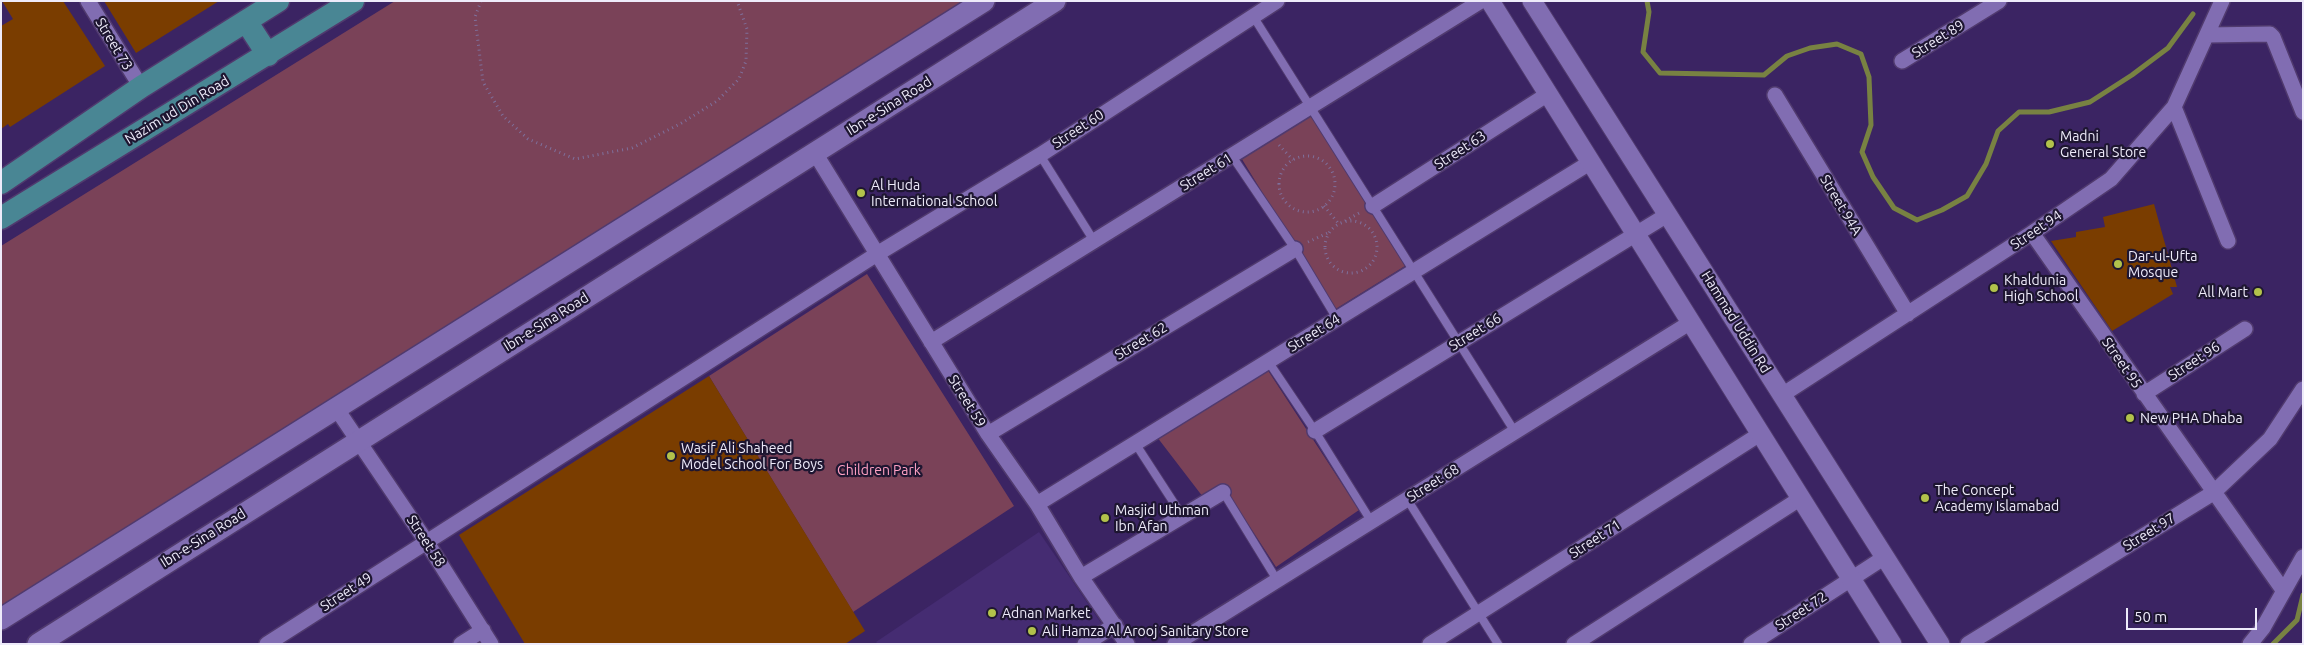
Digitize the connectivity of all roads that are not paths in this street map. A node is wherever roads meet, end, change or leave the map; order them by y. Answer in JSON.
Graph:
{"nodes":[{"id":1,"x":88,"y":1,"type":"edge"},
{"id":2,"x":278,"y":1,"type":"edge"},
{"id":3,"x":353,"y":1,"type":"edge"},
{"id":4,"x":984,"y":1,"type":"edge"},
{"id":5,"x":1055,"y":1,"type":"edge"},
{"id":6,"x":1277,"y":1,"type":"edge"},
{"id":7,"x":1481,"y":1,"type":"edge"},
{"id":8,"x":1490,"y":1,"type":"edge"},
{"id":9,"x":1532,"y":1,"type":"edge"},
{"id":10,"x":1999,"y":1,"type":"edge"},
{"id":11,"x":2222,"y":1,"type":"edge"},
{"id":12,"x":1253,"y":16,"type":"junction"},
{"id":13,"x":246,"y":21,"type":"junction"},
{"id":14,"x":2207,"y":35,"type":"junction"},
{"id":15,"x":268,"y":55,"type":"junction"},
{"id":16,"x":1902,"y":61,"type":"dead end"},
{"id":17,"x":141,"y":87,"type":"junction"},
{"id":18,"x":1548,"y":94,"type":"junction"},
{"id":19,"x":1775,"y":95,"type":"dead end"},
{"id":20,"x":1311,"y":107,"type":"junction"},
{"id":21,"x":2174,"y":107,"type":"junction"},
{"id":22,"x":2303,"y":112,"type":"edge"},
{"id":23,"x":815,"y":153,"type":"junction"},
{"id":24,"x":1040,"y":154,"type":"junction"},
{"id":25,"x":1232,"y":156,"type":"junction"},
{"id":26,"x":1591,"y":162,"type":"junction"},
{"id":27,"x":20,"y":171,"type":"junction"},
{"id":28,"x":1,"y":183,"type":"edge"},
{"id":29,"x":37,"y":196,"type":"junction"},
{"id":30,"x":1373,"y":206,"type":"junction"},
{"id":31,"x":1667,"y":215,"type":"junction"},
{"id":32,"x":1,"y":218,"type":"edge"},
{"id":33,"x":2032,"y":233,"type":"junction"},
{"id":34,"x":1636,"y":234,"type":"junction"},
{"id":35,"x":1094,"y":241,"type":"junction"},
{"id":36,"x":2228,"y":241,"type":"dead end"},
{"id":37,"x":1295,"y":249,"type":"junction"},
{"id":38,"x":877,"y":254,"type":"junction"},
{"id":39,"x":1414,"y":271,"type":"junction"},
{"id":40,"x":1908,"y":314,"type":"junction"},
{"id":41,"x":1337,"y":319,"type":"junction"},
{"id":42,"x":1690,"y":322,"type":"junction"},
{"id":43,"x":2245,"y":329,"type":"dead end"},
{"id":44,"x":931,"y":342,"type":"junction"},
{"id":45,"x":1458,"y":342,"type":"junction"},
{"id":46,"x":1268,"y":361,"type":"junction"},
{"id":47,"x":2303,"y":389,"type":"edge"},
{"id":48,"x":2144,"y":394,"type":"junction"},
{"id":49,"x":1782,"y":395,"type":"junction"},
{"id":50,"x":336,"y":408,"type":"junction"},
{"id":51,"x":1316,"y":431,"type":"junction"},
{"id":52,"x":1515,"y":432,"type":"junction"},
{"id":53,"x":988,"y":434,"type":"junction"},
{"id":54,"x":1760,"y":434,"type":"junction"},
{"id":55,"x":358,"y":440,"type":"junction"},
{"id":56,"x":1135,"y":443,"type":"junction"},
{"id":57,"x":1223,"y":492,"type":"joint"},
{"id":58,"x":2214,"y":493,"type":"junction"},
{"id":59,"x":1801,"y":498,"type":"junction"},
{"id":60,"x":1407,"y":499,"type":"junction"},
{"id":61,"x":1037,"y":504,"type":"junction"},
{"id":62,"x":1184,"y":517,"type":"junction"},
{"id":63,"x":1372,"y":521,"type":"junction"},
{"id":64,"x":426,"y":540,"type":"junction"},
{"id":65,"x":1885,"y":556,"type":"junction"},
{"id":66,"x":2303,"y":557,"type":"edge"},
{"id":67,"x":1081,"y":577,"type":"junction"},
{"id":68,"x":1851,"y":579,"type":"junction"},
{"id":69,"x":1277,"y":580,"type":"junction"},
{"id":70,"x":2283,"y":590,"type":"junction"},
{"id":71,"x":1479,"y":613,"type":"junction"},
{"id":72,"x":1,"y":619,"type":"edge"},
{"id":73,"x":1115,"y":625,"type":"junction"},
{"id":74,"x":483,"y":630,"type":"junction"},
{"id":75,"x":38,"y":644,"type":"edge"},
{"id":76,"x":267,"y":644,"type":"edge"},
{"id":77,"x":461,"y":644,"type":"edge"},
{"id":78,"x":491,"y":644,"type":"edge"},
{"id":79,"x":1085,"y":644,"type":"edge"},
{"id":80,"x":1127,"y":644,"type":"edge"},
{"id":81,"x":1175,"y":644,"type":"edge"},
{"id":82,"x":1430,"y":644,"type":"edge"},
{"id":83,"x":1498,"y":644,"type":"edge"},
{"id":84,"x":1574,"y":644,"type":"edge"},
{"id":85,"x":1751,"y":644,"type":"edge"},
{"id":86,"x":1892,"y":644,"type":"edge"},
{"id":87,"x":1940,"y":644,"type":"edge"},
{"id":88,"x":1968,"y":644,"type":"edge"},
{"id":89,"x":2250,"y":644,"type":"edge"}],
"edges":[{"from":1,"to":17,"type":"street","name":"Street 73"},
{"from":2,"to":13,"type":"main road"},
{"from":3,"to":15,"type":"main road","name":"Nazim ud Din Road"},
{"from":4,"to":50,"type":"main road"},
{"from":5,"to":23,"type":"main road","name":"Ibn-e-Sina Road"},
{"from":6,"to":12,"type":"street","name":"Street 60"},
{"from":7,"to":20,"type":"street","name":"Street 61"},
{"from":8,"to":18,"type":"street"},
{"from":9,"to":31,"type":"street","name":"Hammad Uddin Rd"},
{"from":10,"to":16,"type":"street","name":"Street 89"},
{"from":11,"to":14,"type":"street","name":"Street 94"},
{"from":12,"to":20,"type":"lane"},
{"from":12,"to":24,"type":"street","name":"Street 60"},
{"from":13,"to":15,"type":"main road"},
{"from":13,"to":17,"type":"main road"},
{"from":14,"to":21,"type":"street","name":"Street 94"},
{"from":14,"to":22,"type":"street"},
{"from":15,"to":29,"type":"main road","name":"Nazim ud Din Road"},
{"from":17,"to":27,"type":"main road"},
{"from":18,"to":26,"type":"street"},
{"from":18,"to":30,"type":"street","name":"Street 63"},
{"from":19,"to":40,"type":"street","name":"Street 94A"},
{"from":20,"to":25,"type":"street","name":"Street 61"},
{"from":20,"to":30,"type":"lane"},
{"from":21,"to":33,"type":"street","name":"Street 94"},
{"from":21,"to":36,"type":"street"},
{"from":23,"to":38,"type":"street","name":"Street 59"},
{"from":23,"to":55,"type":"main road","name":"Ibn-e-Sina Road"},
{"from":24,"to":35,"type":"lane"},
{"from":24,"to":38,"type":"street","name":"Street 60"},
{"from":25,"to":35,"type":"street","name":"Street 61"},
{"from":25,"to":37,"type":"lane"},
{"from":26,"to":34,"type":"street"},
{"from":26,"to":39,"type":"street","name":"Street 64"},
{"from":27,"to":28,"type":"main road"},
{"from":27,"to":29,"type":"main road"},
{"from":29,"to":32,"type":"main road","name":"Nazim ud Din Road"},
{"from":30,"to":39,"type":"lane"},
{"from":31,"to":34,"type":"street","name":"Street 66"},
{"from":31,"to":49,"type":"street","name":"Hammad Uddin Rd"},
{"from":33,"to":40,"type":"street","name":"Street 94"},
{"from":33,"to":48,"type":"street","name":"Street 95"},
{"from":34,"to":42,"type":"street"},
{"from":34,"to":45,"type":"street","name":"Street 66"},
{"from":35,"to":44,"type":"street","name":"Street 61"},
{"from":37,"to":41,"type":"lane"},
{"from":37,"to":53,"type":"street","name":"Street 62"},
{"from":38,"to":44,"type":"street","name":"Street 59"},
{"from":38,"to":64,"type":"street","name":"Street 60"},
{"from":39,"to":41,"type":"street","name":"Street 64"},
{"from":39,"to":45,"type":"lane"},
{"from":40,"to":49,"type":"street","name":"Street 94"},
{"from":41,"to":46,"type":"street","name":"Street 64"},
{"from":42,"to":52,"type":"street","name":"Street 68"},
{"from":42,"to":54,"type":"street"},
{"from":43,"to":48,"type":"street","name":"Street 96"},
{"from":44,"to":53,"type":"street","name":"Street 59"},
{"from":45,"to":51,"type":"street","name":"Street 66"},
{"from":45,"to":52,"type":"lane"},
{"from":46,"to":51,"type":"lane"},
{"from":46,"to":56,"type":"street","name":"Street 64"},
{"from":47,"to":58,"type":"street","name":"Street 97"},
{"from":48,"to":58,"type":"street","name":"Street 95"},
{"from":49,"to":65,"type":"street","name":"Hammad Uddin Rd"},
{"from":50,"to":55,"type":"street","name":"Street 58"},
{"from":50,"to":72,"type":"main road"},
{"from":51,"to":63,"type":"lane"},
{"from":52,"to":60,"type":"street","name":"Street 68"},
{"from":53,"to":61,"type":"street","name":"Street 59"},
{"from":54,"to":59,"type":"street"},
{"from":54,"to":71,"type":"street","name":"Street 71"},
{"from":55,"to":64,"type":"street","name":"Street 58"},
{"from":55,"to":75,"type":"main road","name":"Ibn-e-Sina Road"},
{"from":56,"to":61,"type":"street","name":"Street 64"},
{"from":56,"to":62,"type":"lane"},
{"from":57,"to":62,"type":"street"},
{"from":57,"to":69,"type":"lane"},
{"from":58,"to":70,"type":"street","name":"Street 95"},
{"from":58,"to":88,"type":"street","name":"Street 97"},
{"from":59,"to":68,"type":"street"},
{"from":59,"to":84,"type":"street"},
{"from":60,"to":63,"type":"street","name":"Street 68"},
{"from":60,"to":71,"type":"lane"},
{"from":61,"to":67,"type":"street","name":"Street 59"},
{"from":62,"to":67,"type":"street"},
{"from":63,"to":69,"type":"street","name":"Street 68"},
{"from":64,"to":74,"type":"street","name":"Street 58"},
{"from":64,"to":76,"type":"street","name":"Street 49"},
{"from":65,"to":68,"type":"street","name":"Street 72"},
{"from":65,"to":87,"type":"street","name":"Hammad Uddin Rd"},
{"from":66,"to":70,"type":"street"},
{"from":67,"to":73,"type":"street","name":"Street 59"},
{"from":68,"to":85,"type":"street","name":"Street 72"},
{"from":68,"to":86,"type":"street"},
{"from":69,"to":81,"type":"street","name":"Street 68"},
{"from":70,"to":89,"type":"street"},
{"from":71,"to":82,"type":"street","name":"Street 71"},
{"from":71,"to":83,"type":"lane"},
{"from":73,"to":79,"type":"street"},
{"from":73,"to":80,"type":"street","name":"Street 59"},
{"from":74,"to":77,"type":"street"},
{"from":74,"to":78,"type":"street","name":"Street 58"}]}
